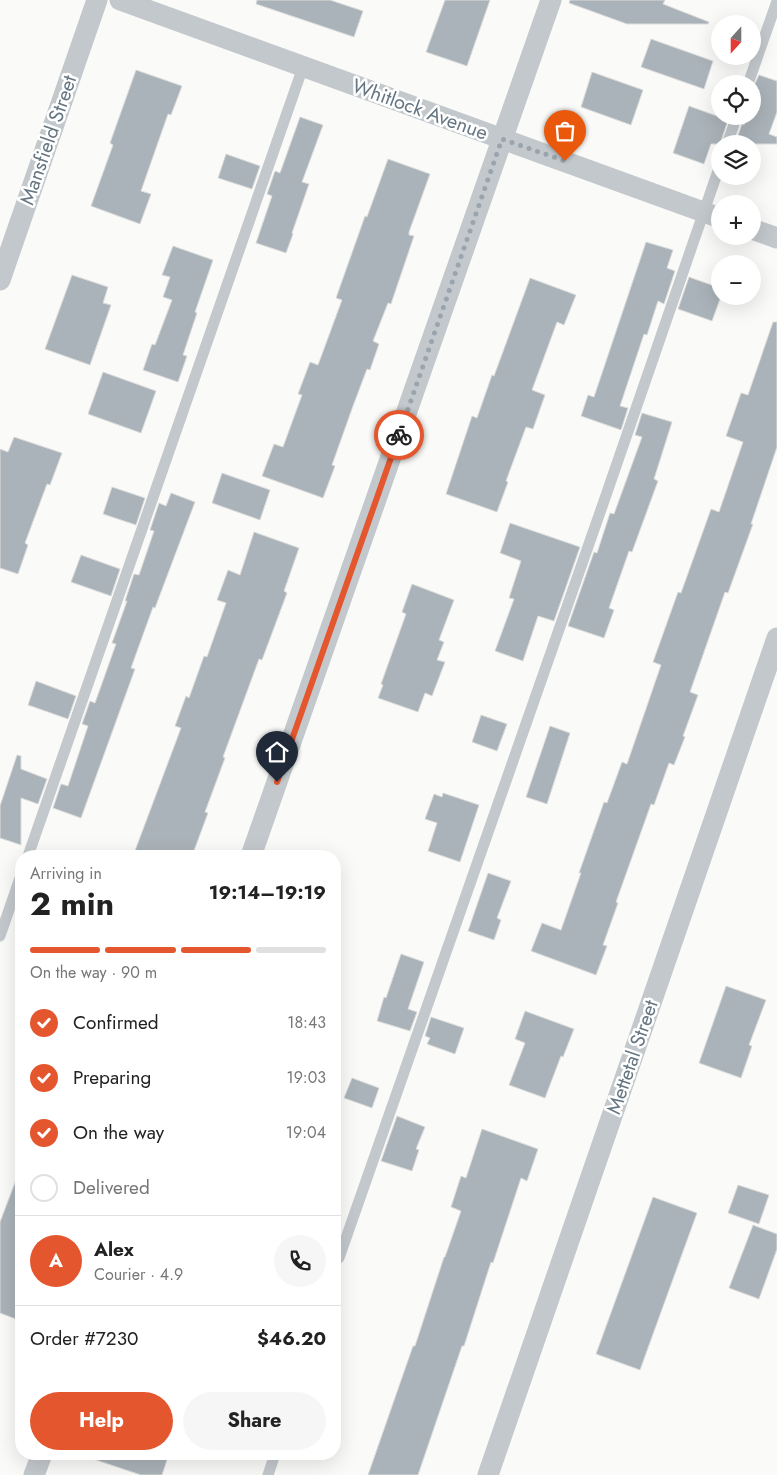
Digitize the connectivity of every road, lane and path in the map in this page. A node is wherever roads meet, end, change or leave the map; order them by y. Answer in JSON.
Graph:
{"nodes":[{"id":1,"x":97,"y":0,"type":"edge"},
{"id":2,"x":120,"y":0,"type":"edge"},
{"id":3,"x":551,"y":0,"type":"edge"},
{"id":4,"x":777,"y":1,"type":"edge"},
{"id":5,"x":303,"y":67,"type":"junction"},
{"id":6,"x":751,"y":75,"type":"edge"},
{"id":7,"x":502,"y":139,"type":"junction"},
{"id":8,"x":711,"y":215,"type":"edge"},
{"id":9,"x":711,"y":218,"type":"edge"},
{"id":10,"x":761,"y":233,"type":"edge"},
{"id":11,"x":777,"y":238,"type":"edge"},
{"id":12,"x":0,"y":280,"type":"edge"},
{"id":13,"x":777,"y":638,"type":"edge"},
{"id":14,"x":30,"y":850,"type":"edge"},
{"id":15,"x":253,"y":850,"type":"edge"},
{"id":16,"x":15,"y":892,"type":"edge"},
{"id":17,"x":0,"y":936,"type":"edge"},
{"id":18,"x":341,"y":1252,"type":"edge"},
{"id":19,"x":40,"y":1460,"type":"edge"},
{"id":20,"x":273,"y":1460,"type":"edge"},
{"id":21,"x":34,"y":1475,"type":"edge"},
{"id":22,"x":268,"y":1475,"type":"edge"},
{"id":23,"x":488,"y":1475,"type":"edge"}],
"edges":[{"from":1,"to":12,"type":"street","name":"Mansfield Street"},
{"from":2,"to":5,"type":"street","name":"Whitlock Avenue"},
{"from":3,"to":7,"type":"street"},
{"from":4,"to":6,"type":"lane"},
{"from":5,"to":7,"type":"street","name":"Whitlock Avenue"},
{"from":5,"to":14,"type":"lane"},
{"from":7,"to":8,"type":"street","name":"Whitlock Avenue"},
{"from":7,"to":15,"type":"street"},
{"from":9,"to":18,"type":"lane"},
{"from":10,"to":11,"type":"street"},
{"from":13,"to":23,"type":"street","name":"Mettetal Street"},
{"from":16,"to":17,"type":"lane"},
{"from":19,"to":21,"type":"street"},
{"from":20,"to":22,"type":"lane"}]}
